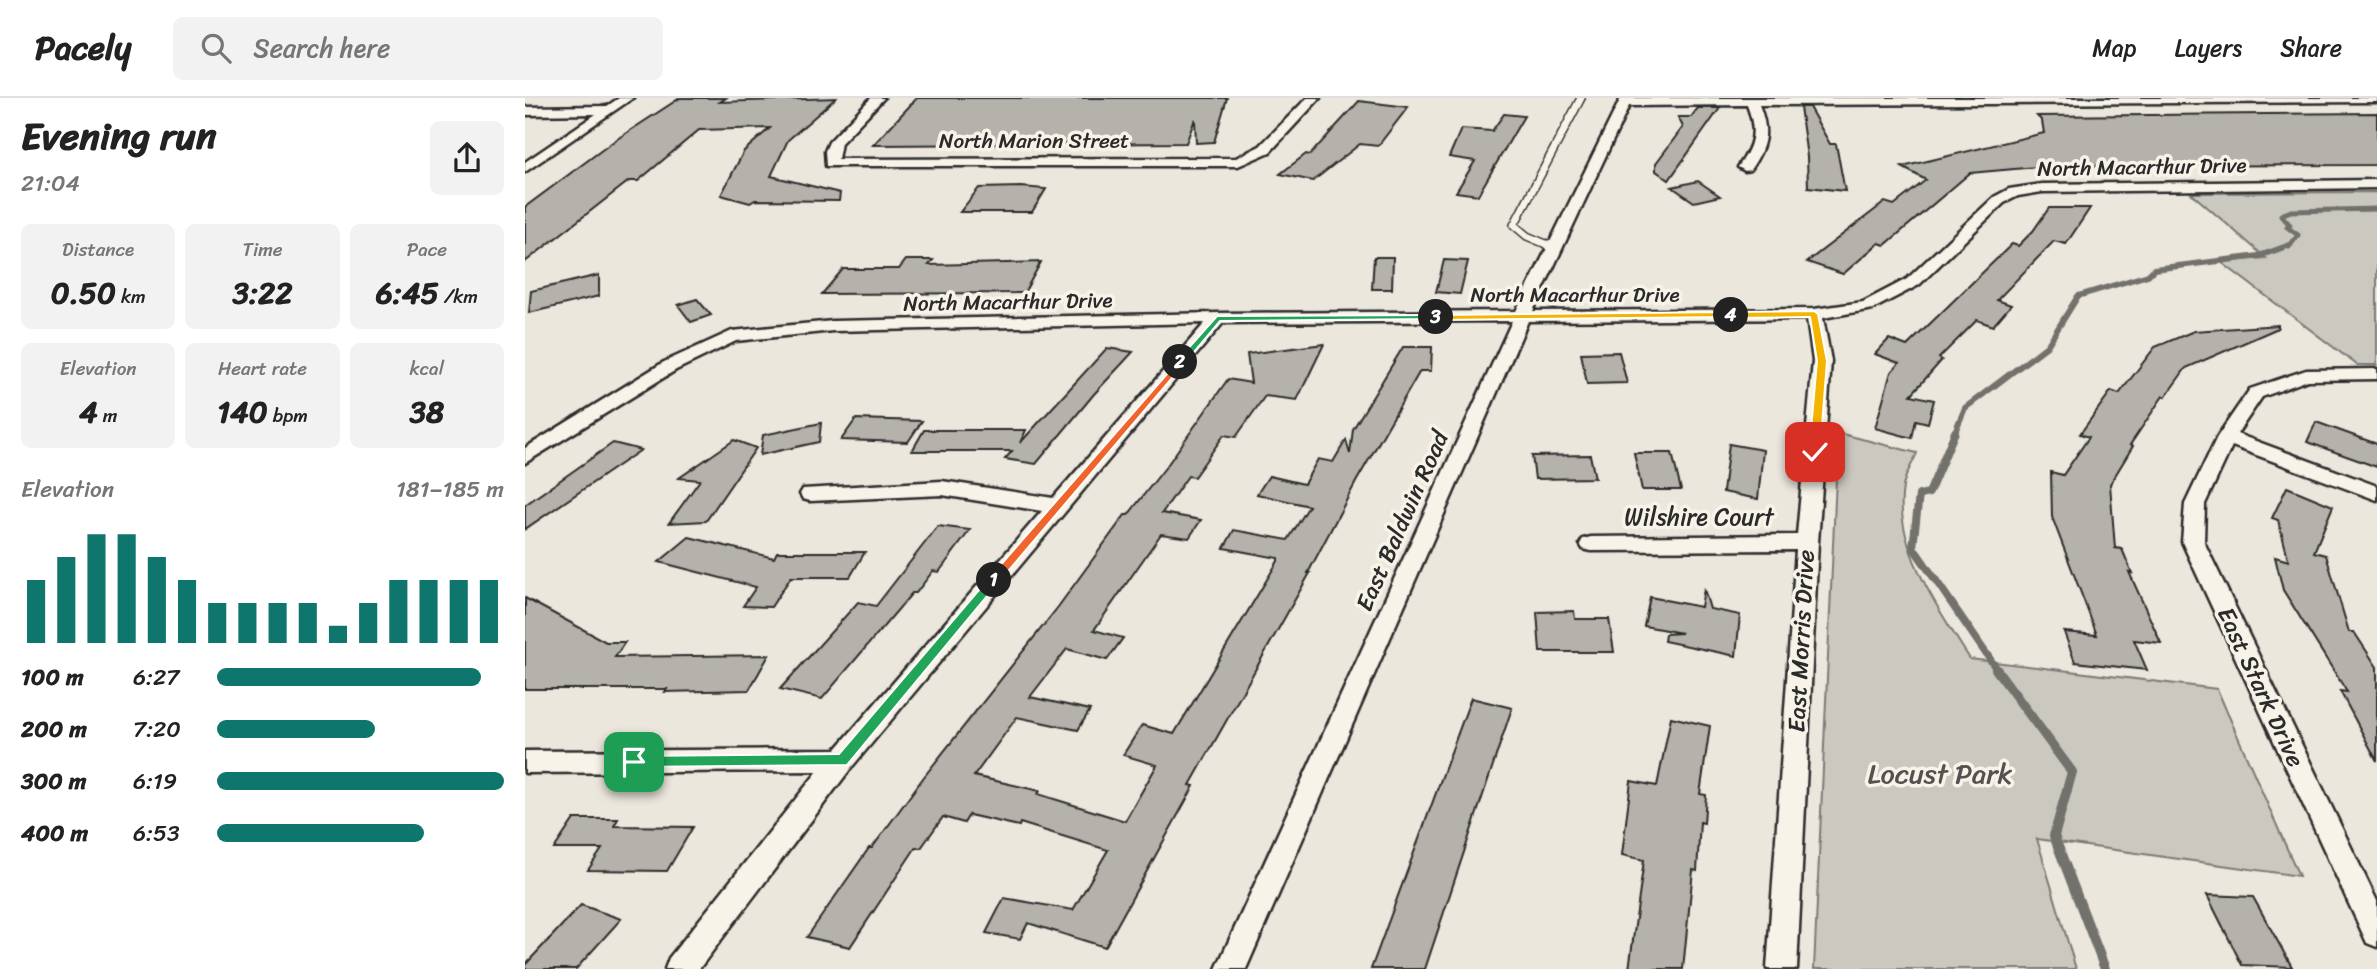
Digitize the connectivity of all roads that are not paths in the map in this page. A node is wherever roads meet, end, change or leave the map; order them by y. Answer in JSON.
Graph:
{"nodes":[{"id":1,"x":627,"y":98,"type":"edge"},
{"id":2,"x":878,"y":98,"type":"edge"},
{"id":3,"x":1314,"y":98,"type":"edge"},
{"id":4,"x":1580,"y":98,"type":"edge"},
{"id":5,"x":2377,"y":99,"type":"edge"},
{"id":6,"x":1627,"y":100,"type":"edge"},
{"id":7,"x":1752,"y":102,"type":"junction"},
{"id":8,"x":609,"y":110,"type":"junction"},
{"id":9,"x":525,"y":111,"type":"edge"},
{"id":10,"x":1745,"y":167,"type":"dead end"},
{"id":11,"x":525,"y":168,"type":"edge"},
{"id":12,"x":2377,"y":184,"type":"edge"},
{"id":13,"x":1553,"y":247,"type":"junction"},
{"id":14,"x":1814,"y":314,"type":"junction"},
{"id":15,"x":1522,"y":317,"type":"junction"},
{"id":16,"x":1217,"y":318,"type":"junction"},
{"id":17,"x":2377,"y":374,"type":"edge"},
{"id":18,"x":2226,"y":437,"type":"junction"},
{"id":19,"x":525,"y":457,"type":"edge"},
{"id":20,"x":2377,"y":493,"type":"edge"},
{"id":21,"x":810,"y":494,"type":"dead end"},
{"id":22,"x":1056,"y":506,"type":"junction"},
{"id":23,"x":1807,"y":542,"type":"junction"},
{"id":24,"x":1591,"y":544,"type":"dead end"},
{"id":25,"x":842,"y":760,"type":"junction"},
{"id":26,"x":525,"y":762,"type":"edge"},
{"id":27,"x":2377,"y":933,"type":"edge"},
{"id":28,"x":680,"y":969,"type":"edge"},
{"id":29,"x":1231,"y":969,"type":"edge"},
{"id":30,"x":1782,"y":969,"type":"edge"}],
"edges":[{"from":1,"to":8,"type":"street"},
{"from":2,"to":3,"type":"street","name":"North Marion Street"},
{"from":4,"to":13,"type":"lane"},
{"from":5,"to":7,"type":"street"},
{"from":6,"to":7,"type":"street"},
{"from":6,"to":13,"type":"street","name":"East Baldwin Road"},
{"from":7,"to":10,"type":"street"},
{"from":8,"to":9,"type":"street"},
{"from":8,"to":11,"type":"street"},
{"from":12,"to":14,"type":"street","name":"North Macarthur Drive"},
{"from":13,"to":15,"type":"street","name":"East Baldwin Road"},
{"from":14,"to":15,"type":"street","name":"North Macarthur Drive"},
{"from":14,"to":23,"type":"street","name":"East Morris Drive"},
{"from":15,"to":16,"type":"street","name":"North Macarthur Drive"},
{"from":15,"to":29,"type":"street","name":"East Baldwin Road"},
{"from":16,"to":19,"type":"street","name":"North Macarthur Drive"},
{"from":16,"to":22,"type":"street"},
{"from":17,"to":18,"type":"street","name":"East Stark Drive"},
{"from":18,"to":20,"type":"street"},
{"from":18,"to":27,"type":"street","name":"East Stark Drive"},
{"from":21,"to":22,"type":"street"},
{"from":22,"to":25,"type":"street"},
{"from":23,"to":24,"type":"street","name":"Wilshire Court"},
{"from":23,"to":30,"type":"street","name":"East Morris Drive"},
{"from":25,"to":26,"type":"street"},
{"from":25,"to":28,"type":"street"}]}
